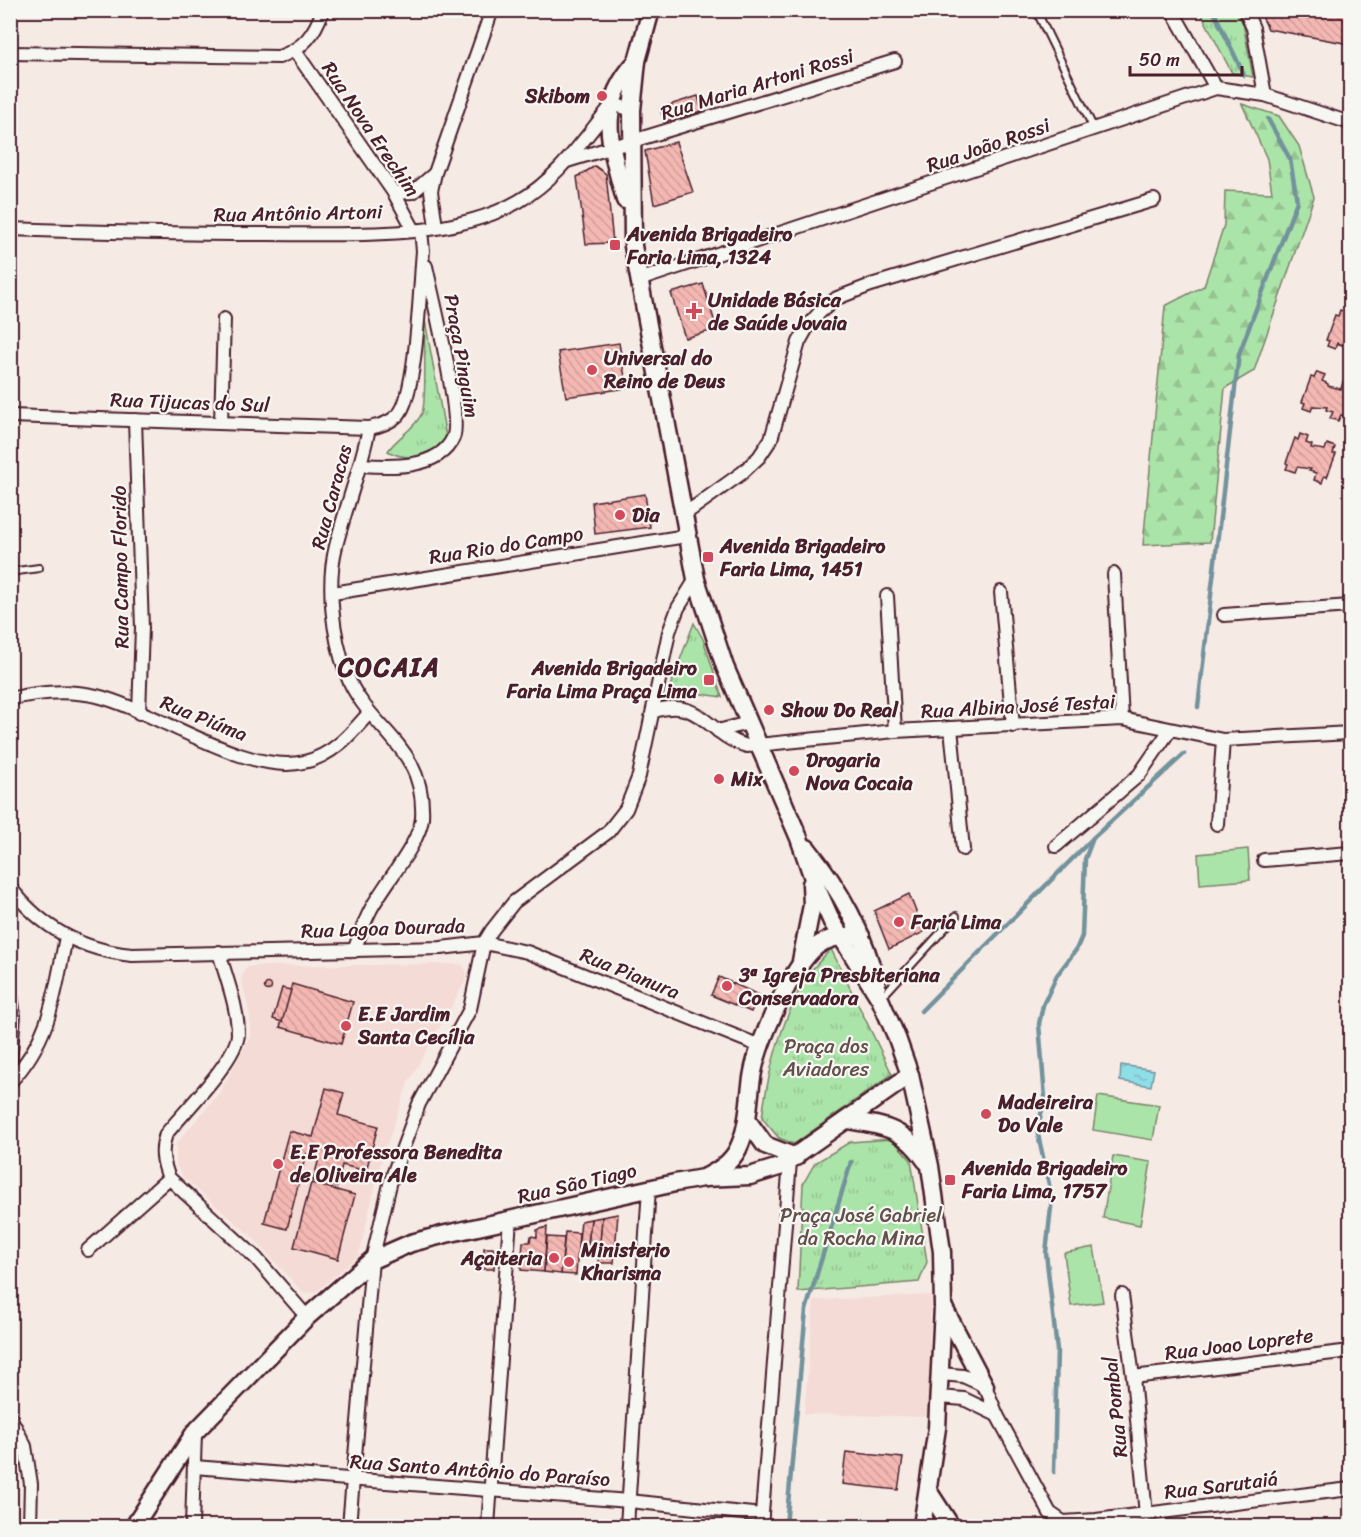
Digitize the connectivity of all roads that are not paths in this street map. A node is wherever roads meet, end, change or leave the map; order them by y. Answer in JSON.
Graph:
{"nodes":[{"id":1,"x":322,"y":10,"type":"edge"},
{"id":2,"x":492,"y":10,"type":"edge"},
{"id":3,"x":651,"y":10,"type":"edge"},
{"id":4,"x":1036,"y":10,"type":"edge"},
{"id":5,"x":1172,"y":10,"type":"edge"},
{"id":6,"x":1245,"y":10,"type":"edge"},
{"id":7,"x":295,"y":51,"type":"junction"},
{"id":8,"x":10,"y":53,"type":"edge"},
{"id":9,"x":637,"y":61,"type":"junction"},
{"id":10,"x":895,"y":61,"type":"dead end"},
{"id":11,"x":1216,"y":88,"type":"junction"},
{"id":12,"x":1266,"y":95,"type":"junction"},
{"id":13,"x":613,"y":104,"type":"junction"},
{"id":14,"x":632,"y":110,"type":"junction"},
{"id":15,"x":1350,"y":123,"type":"edge"},
{"id":16,"x":1094,"y":130,"type":"junction"},
{"id":17,"x":630,"y":144,"type":"junction"},
{"id":18,"x":612,"y":149,"type":"junction"},
{"id":19,"x":567,"y":161,"type":"junction"},
{"id":20,"x":435,"y":173,"type":"junction"},
{"id":21,"x":394,"y":193,"type":"junction"},
{"id":22,"x":1154,"y":200,"type":"dead end"},
{"id":23,"x":632,"y":225,"type":"junction"},
{"id":24,"x":436,"y":227,"type":"junction"},
{"id":25,"x":10,"y":229,"type":"edge"},
{"id":26,"x":418,"y":230,"type":"junction"},
{"id":27,"x":423,"y":251,"type":"junction"},
{"id":28,"x":639,"y":280,"type":"junction"},
{"id":29,"x":224,"y":319,"type":"dead end"},
{"id":30,"x":10,"y":416,"type":"edge"},
{"id":31,"x":135,"y":420,"type":"junction"},
{"id":32,"x":221,"y":423,"type":"junction"},
{"id":33,"x":369,"y":428,"type":"junction"},
{"id":34,"x":361,"y":465,"type":"junction"},
{"id":35,"x":682,"y":516,"type":"junction"},
{"id":36,"x":686,"y":536,"type":"junction"},
{"id":37,"x":39,"y":567,"type":"dead end"},
{"id":38,"x":10,"y":572,"type":"edge"},
{"id":39,"x":1114,"y":574,"type":"dead end"},
{"id":40,"x":696,"y":579,"type":"junction"},
{"id":41,"x":333,"y":592,"type":"junction"},
{"id":42,"x":1001,"y":592,"type":"dead end"},
{"id":43,"x":887,"y":596,"type":"dead end"},
{"id":44,"x":1350,"y":606,"type":"edge"},
{"id":45,"x":1224,"y":615,"type":"dead end"},
{"id":46,"x":10,"y":699,"type":"edge"},
{"id":47,"x":654,"y":711,"type":"junction"},
{"id":48,"x":139,"y":712,"type":"junction"},
{"id":49,"x":369,"y":713,"type":"junction"},
{"id":50,"x":1122,"y":720,"type":"junction"},
{"id":51,"x":748,"y":723,"type":"junction"},
{"id":52,"x":1013,"y":726,"type":"junction"},
{"id":53,"x":951,"y":728,"type":"junction"},
{"id":54,"x":718,"y":730,"type":"junction"},
{"id":55,"x":1170,"y":730,"type":"junction"},
{"id":56,"x":895,"y":731,"type":"junction"},
{"id":57,"x":1350,"y":733,"type":"edge"},
{"id":58,"x":1223,"y":740,"type":"junction"},
{"id":59,"x":757,"y":745,"type":"junction"},
{"id":60,"x":1217,"y":824,"type":"dead end"},
{"id":61,"x":799,"y":838,"type":"junction"},
{"id":62,"x":1056,"y":846,"type":"dead end"},
{"id":63,"x":963,"y":849,"type":"dead end"},
{"id":64,"x":1350,"y":853,"type":"edge"},
{"id":65,"x":1264,"y":860,"type":"dead end"},
{"id":66,"x":810,"y":871,"type":"junction"},
{"id":67,"x":10,"y":887,"type":"edge"},
{"id":68,"x":956,"y":916,"type":"dead end"},
{"id":69,"x":861,"y":936,"type":"junction"},
{"id":70,"x":66,"y":937,"type":"junction"},
{"id":71,"x":841,"y":937,"type":"junction"},
{"id":72,"x":484,"y":943,"type":"junction"},
{"id":73,"x":354,"y":951,"type":"junction"},
{"id":74,"x":219,"y":952,"type":"junction"},
{"id":75,"x":801,"y":961,"type":"junction"},
{"id":76,"x":10,"y":989,"type":"edge"},
{"id":77,"x":880,"y":999,"type":"junction"},
{"id":78,"x":760,"y":1046,"type":"junction"},
{"id":79,"x":10,"y":1063,"type":"edge"},
{"id":80,"x":910,"y":1075,"type":"junction"},
{"id":81,"x":10,"y":1082,"type":"edge"},
{"id":82,"x":747,"y":1120,"type":"junction"},
{"id":83,"x":848,"y":1120,"type":"junction"},
{"id":84,"x":793,"y":1159,"type":"junction"},
{"id":85,"x":930,"y":1166,"type":"junction"},
{"id":86,"x":169,"y":1178,"type":"junction"},
{"id":87,"x":703,"y":1178,"type":"junction"},
{"id":88,"x":649,"y":1188,"type":"junction"},
{"id":89,"x":510,"y":1219,"type":"junction"},
{"id":90,"x":88,"y":1250,"type":"dead end"},
{"id":91,"x":372,"y":1260,"type":"junction"},
{"id":92,"x":1122,"y":1295,"type":"dead end"},
{"id":93,"x":943,"y":1307,"type":"junction"},
{"id":94,"x":307,"y":1317,"type":"junction"},
{"id":95,"x":1350,"y":1351,"type":"edge"},
{"id":96,"x":940,"y":1374,"type":"junction"},
{"id":97,"x":1133,"y":1377,"type":"junction"},
{"id":98,"x":985,"y":1386,"type":"junction"},
{"id":99,"x":940,"y":1396,"type":"junction"},
{"id":100,"x":997,"y":1415,"type":"junction"},
{"id":101,"x":10,"y":1417,"type":"edge"},
{"id":102,"x":195,"y":1432,"type":"junction"},
{"id":103,"x":194,"y":1467,"type":"junction"},
{"id":104,"x":352,"y":1479,"type":"junction"},
{"id":105,"x":1350,"y":1489,"type":"edge"},
{"id":106,"x":490,"y":1490,"type":"junction"},
{"id":107,"x":929,"y":1492,"type":"junction"},
{"id":108,"x":629,"y":1501,"type":"junction"},
{"id":109,"x":1146,"y":1515,"type":"junction"},
{"id":110,"x":762,"y":1521,"type":"edge"},
{"id":111,"x":1097,"y":1523,"type":"edge"},
{"id":112,"x":923,"y":1526,"type":"edge"},
{"id":113,"x":30,"y":1527,"type":"edge"},
{"id":114,"x":134,"y":1527,"type":"edge"},
{"id":115,"x":192,"y":1527,"type":"edge"},
{"id":116,"x":349,"y":1527,"type":"edge"},
{"id":117,"x":488,"y":1527,"type":"edge"},
{"id":118,"x":627,"y":1527,"type":"edge"},
{"id":119,"x":951,"y":1527,"type":"edge"}],
"edges":[{"from":1,"to":7,"type":"street"},
{"from":2,"to":20,"type":"street"},
{"from":3,"to":9,"type":"main road"},
{"from":4,"to":16,"type":"lane"},
{"from":5,"to":11,"type":"street"},
{"from":6,"to":12,"type":"street"},
{"from":7,"to":8,"type":"street"},
{"from":7,"to":21,"type":"street","name":"Rua Nova Erechim"},
{"from":9,"to":13,"type":"main road"},
{"from":9,"to":14,"type":"main road"},
{"from":10,"to":17,"type":"street","name":"Rua Maria Artoni Rossi"},
{"from":11,"to":12,"type":"street","name":"Rua João Rossi"},
{"from":11,"to":16,"type":"street","name":"Rua João Rossi"},
{"from":12,"to":15,"type":"street","name":"Rua João Rossi"},
{"from":13,"to":14,"type":"street"},
{"from":13,"to":18,"type":"main road"},
{"from":13,"to":19,"type":"street","name":"Rua Antônio Artoni"},
{"from":14,"to":17,"type":"main road"},
{"from":16,"to":28,"type":"street","name":"Rua João Rossi"},
{"from":17,"to":18,"type":"street","name":"Rua Antônio Artoni"},
{"from":17,"to":23,"type":"main road"},
{"from":18,"to":19,"type":"street","name":"Rua Antônio Artoni"},
{"from":18,"to":23,"type":"main road"},
{"from":19,"to":24,"type":"street","name":"Rua Antônio Artoni"},
{"from":20,"to":21,"type":"street"},
{"from":20,"to":24,"type":"street"},
{"from":21,"to":26,"type":"street","name":"Rua Nova Erechim"},
{"from":22,"to":35,"type":"street"},
{"from":23,"to":28,"type":"main road"},
{"from":24,"to":26,"type":"street","name":"Rua Antônio Artoni"},
{"from":25,"to":26,"type":"street","name":"Rua Antônio Artoni"},
{"from":26,"to":27,"type":"street","name":"Rua Nova Erechim"},
{"from":27,"to":33,"type":"street","name":"Rua Nova Erechim"},
{"from":27,"to":34,"type":"street","name":"Praça Pinguim"},
{"from":28,"to":35,"type":"main road"},
{"from":29,"to":32,"type":"street"},
{"from":30,"to":31,"type":"street","name":"Rua Tijucas do Sul"},
{"from":31,"to":32,"type":"street","name":"Rua Tijucas do Sul"},
{"from":31,"to":48,"type":"street","name":"Rua Campo Florido"},
{"from":32,"to":33,"type":"street","name":"Rua Tijucas do Sul"},
{"from":33,"to":34,"type":"street","name":"Rua Caracas"},
{"from":34,"to":41,"type":"street","name":"Rua Caracas"},
{"from":35,"to":36,"type":"main road"},
{"from":36,"to":40,"type":"main road"},
{"from":36,"to":41,"type":"street","name":"Rua Rio do Campo"},
{"from":37,"to":38,"type":"lane"},
{"from":39,"to":50,"type":"street"},
{"from":40,"to":47,"type":"street","name":"Rua Lagoa Dourada"},
{"from":40,"to":51,"type":"main road"},
{"from":41,"to":49,"type":"street","name":"Rua Caracas"},
{"from":42,"to":52,"type":"street"},
{"from":43,"to":56,"type":"street"},
{"from":44,"to":45,"type":"street"},
{"from":46,"to":48,"type":"street","name":"Rua Piúma"},
{"from":47,"to":54,"type":"street"},
{"from":47,"to":72,"type":"street","name":"Rua Lagoa Dourada"},
{"from":48,"to":49,"type":"street","name":"Rua Piúma"},
{"from":49,"to":73,"type":"street","name":"Rua Caracas"},
{"from":50,"to":52,"type":"street","name":"Rua Albina José Testai"},
{"from":50,"to":55,"type":"street","name":"Rua Albina José Testai"},
{"from":51,"to":54,"type":"street"},
{"from":51,"to":59,"type":"main road"},
{"from":52,"to":53,"type":"street","name":"Rua Albina José Testai"},
{"from":53,"to":56,"type":"street","name":"Rua Albina José Testai"},
{"from":53,"to":63,"type":"street"},
{"from":54,"to":59,"type":"street"},
{"from":55,"to":58,"type":"street","name":"Rua Albina José Testai"},
{"from":55,"to":62,"type":"street"},
{"from":56,"to":59,"type":"street","name":"Rua Albina José Testai"},
{"from":57,"to":58,"type":"street","name":"Rua Albina José Testai"},
{"from":58,"to":60,"type":"street"},
{"from":59,"to":61,"type":"main road"},
{"from":61,"to":66,"type":"main road"},
{"from":61,"to":69,"type":"main road"},
{"from":64,"to":65,"type":"street"},
{"from":66,"to":71,"type":"main road"},
{"from":66,"to":75,"type":"main road"},
{"from":67,"to":70,"type":"street","name":"Rua Lagoa Dourada"},
{"from":68,"to":77,"type":"lane"},
{"from":69,"to":71,"type":"main road"},
{"from":69,"to":77,"type":"main road"},
{"from":70,"to":74,"type":"street","name":"Rua Lagoa Dourada"},
{"from":70,"to":81,"type":"street"},
{"from":71,"to":75,"type":"main road"},
{"from":71,"to":77,"type":"main road"},
{"from":72,"to":73,"type":"street","name":"Rua Lagoa Dourada"},
{"from":72,"to":78,"type":"street","name":"Rua Pianura"},
{"from":72,"to":91,"type":"street"},
{"from":73,"to":74,"type":"street","name":"Rua Lagoa Dourada"},
{"from":74,"to":86,"type":"street"},
{"from":75,"to":78,"type":"main road"},
{"from":76,"to":79,"type":"street"},
{"from":77,"to":80,"type":"main road"},
{"from":78,"to":82,"type":"main road"},
{"from":80,"to":83,"type":"main road","name":"Rua São Tiago"},
{"from":80,"to":85,"type":"main road"},
{"from":82,"to":84,"type":"main road"},
{"from":82,"to":87,"type":"main road"},
{"from":83,"to":84,"type":"main road","name":"Rua São Tiago"},
{"from":83,"to":85,"type":"main road"},
{"from":84,"to":87,"type":"main road","name":"Rua São Tiago"},
{"from":84,"to":110,"type":"street"},
{"from":85,"to":93,"type":"main road"},
{"from":86,"to":90,"type":"street"},
{"from":86,"to":94,"type":"street"},
{"from":87,"to":88,"type":"main road","name":"Rua São Tiago"},
{"from":88,"to":89,"type":"main road","name":"Rua São Tiago"},
{"from":88,"to":108,"type":"street"},
{"from":89,"to":91,"type":"main road","name":"Rua São Tiago"},
{"from":89,"to":106,"type":"street"},
{"from":91,"to":94,"type":"main road","name":"Rua São Tiago"},
{"from":91,"to":104,"type":"street"},
{"from":92,"to":97,"type":"street","name":"Rua Pombal"},
{"from":93,"to":96,"type":"main road"},
{"from":93,"to":98,"type":"main road"},
{"from":94,"to":102,"type":"main road","name":"Rua São Tiago"},
{"from":95,"to":97,"type":"street","name":"Rua Joao Loprete"},
{"from":96,"to":98,"type":"street"},
{"from":96,"to":99,"type":"main road"},
{"from":97,"to":109,"type":"street","name":"Rua Pombal"},
{"from":98,"to":100,"type":"street"},
{"from":99,"to":100,"type":"street"},
{"from":99,"to":107,"type":"main road"},
{"from":100,"to":111,"type":"street","name":"Rua Sarutaiá"},
{"from":101,"to":113,"type":"street"},
{"from":102,"to":103,"type":"street"},
{"from":102,"to":114,"type":"main road","name":"Rua São Tiago"},
{"from":103,"to":104,"type":"street","name":"Rua Santo Antônio do Paraíso"},
{"from":103,"to":115,"type":"street"},
{"from":104,"to":106,"type":"street","name":"Rua Santo Antônio do Paraíso"},
{"from":104,"to":116,"type":"street"},
{"from":105,"to":109,"type":"street","name":"Rua Sarutaiá"},
{"from":106,"to":108,"type":"street","name":"Rua Santo Antônio do Paraíso"},
{"from":106,"to":117,"type":"street"},
{"from":107,"to":112,"type":"main road"},
{"from":107,"to":119,"type":"main road"},
{"from":108,"to":110,"type":"street","name":"Rua Santo Antônio do Paraíso"},
{"from":108,"to":118,"type":"street"},
{"from":109,"to":111,"type":"street","name":"Rua Sarutaiá"}]}
